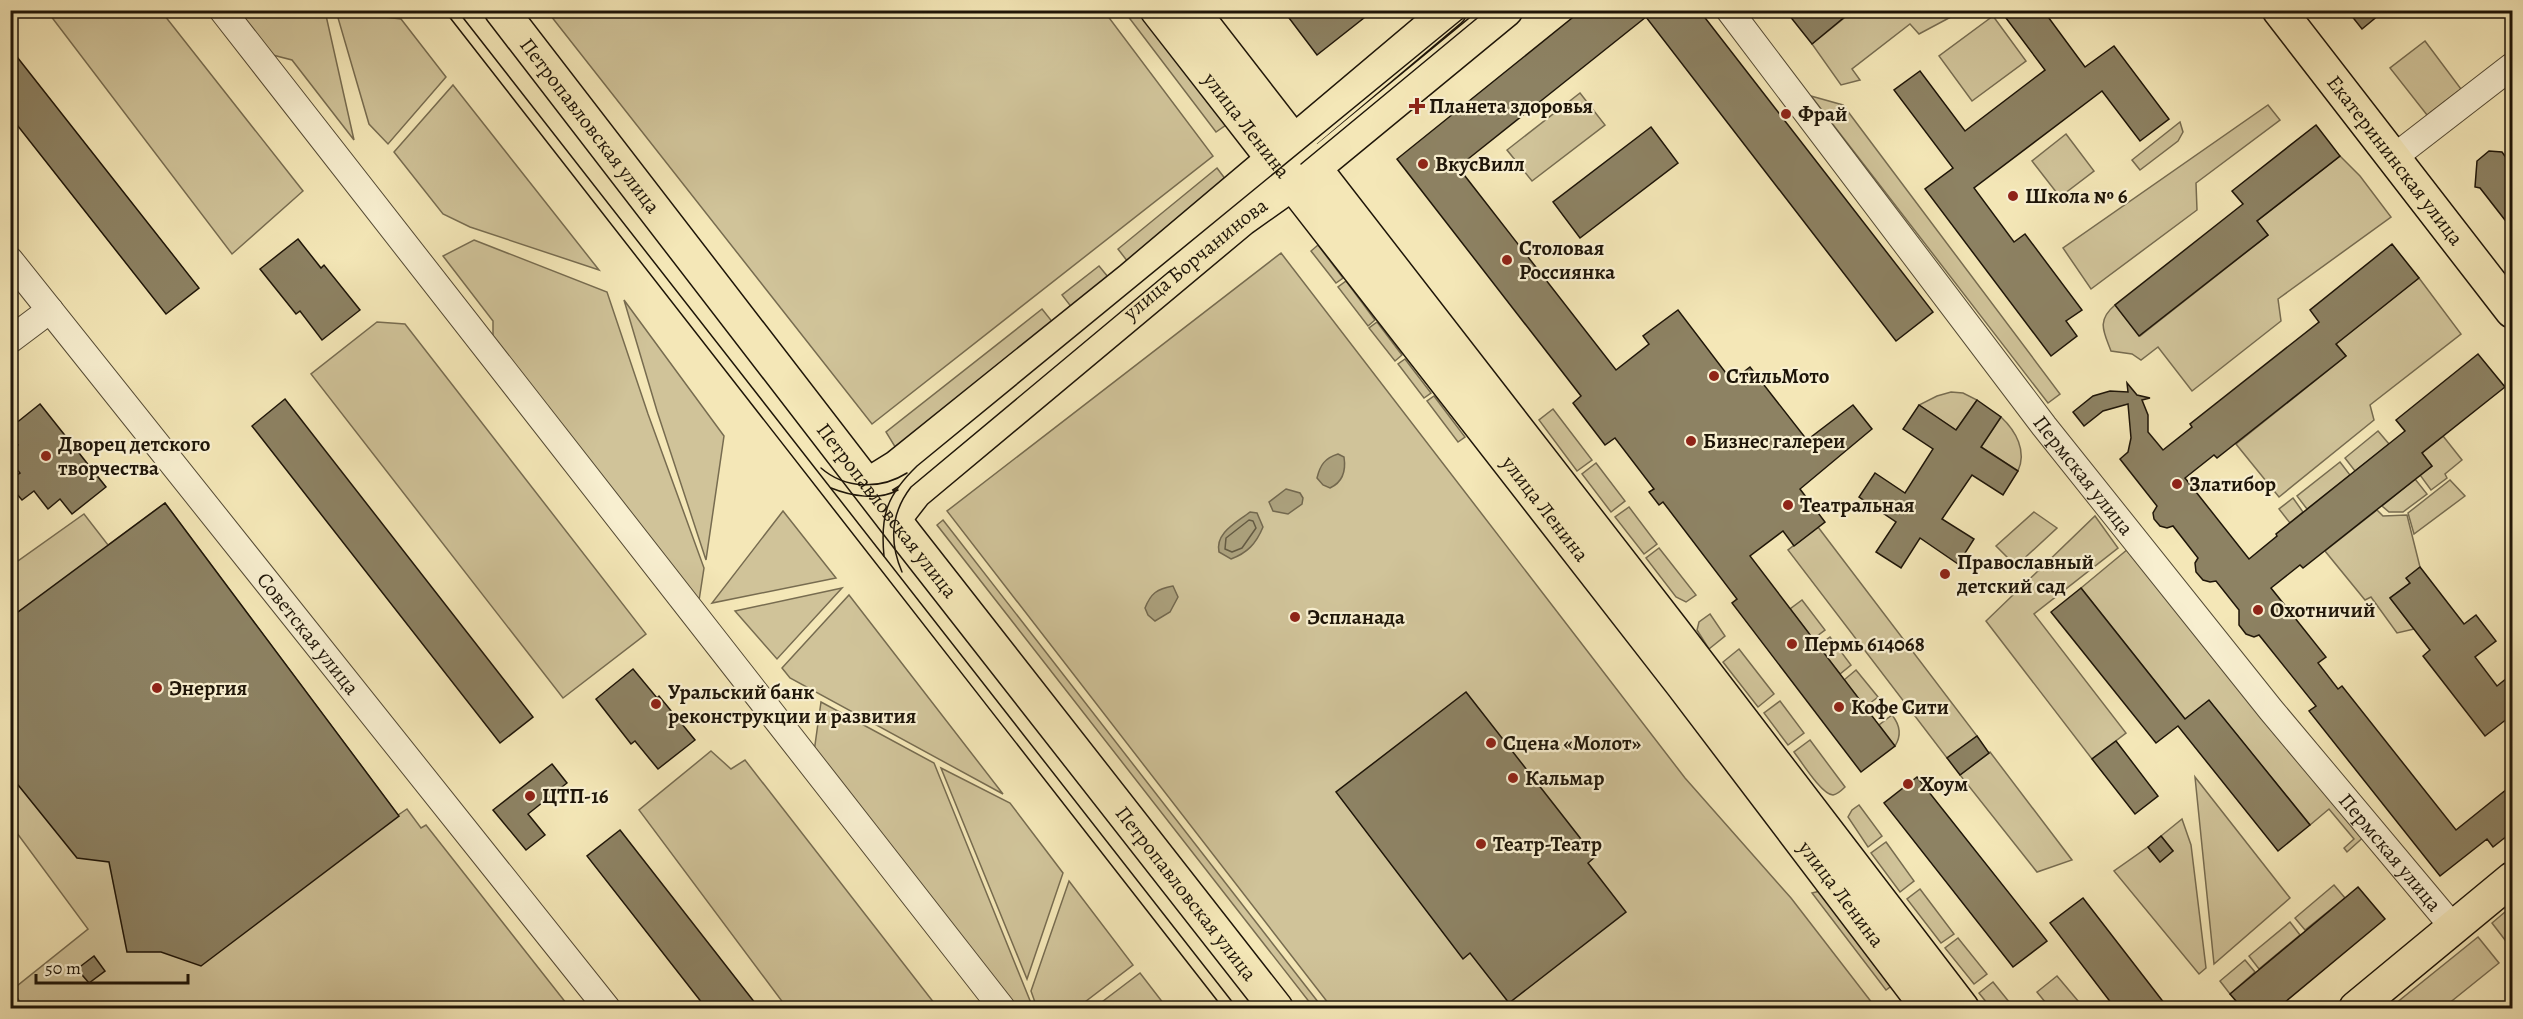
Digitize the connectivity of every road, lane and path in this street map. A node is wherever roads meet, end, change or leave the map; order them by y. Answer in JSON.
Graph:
{"nodes":[{"id":1,"x":222,"y":10,"type":"edge"},
{"id":2,"x":501,"y":10,"type":"edge"},
{"id":3,"x":1157,"y":10,"type":"edge"},
{"id":4,"x":1192,"y":10,"type":"edge"},
{"id":5,"x":1450,"y":10,"type":"edge"},
{"id":6,"x":1506,"y":10,"type":"edge"},
{"id":7,"x":1729,"y":10,"type":"edge"},
{"id":8,"x":2279,"y":10,"type":"edge"},
{"id":9,"x":2512,"y":66,"type":"edge"},
{"id":10,"x":2393,"y":158,"type":"junction"},
{"id":11,"x":1293,"y":163,"type":"junction"},
{"id":12,"x":10,"y":260,"type":"edge"},
{"id":13,"x":50,"y":310,"type":"junction"},
{"id":14,"x":2512,"y":311,"type":"edge"},
{"id":15,"x":10,"y":340,"type":"edge"},
{"id":16,"x":868,"y":485,"type":"junction"},
{"id":17,"x":894,"y":519,"type":"junction"},
{"id":18,"x":2512,"y":879,"type":"edge"},
{"id":19,"x":2453,"y":927,"type":"junction"},
{"id":20,"x":608,"y":1008,"type":"edge"},
{"id":21,"x":1002,"y":1008,"type":"edge"},
{"id":22,"x":1276,"y":1008,"type":"edge"},
{"id":23,"x":1928,"y":1008,"type":"edge"},
{"id":24,"x":1962,"y":1008,"type":"edge"},
{"id":25,"x":2356,"y":1008,"type":"edge"}],
"edges":[{"from":1,"to":21,"type":"street"},
{"from":2,"to":16,"type":"main road","name":"Петропавловская улица"},
{"from":3,"to":11,"type":"main road","name":"улица Ленина"},
{"from":4,"to":11,"type":"main road","name":"улица Ленина"},
{"from":5,"to":11,"type":"main road","name":"улица Борчанинова"},
{"from":6,"to":11,"type":"main road","name":"улица Борчанинова"},
{"from":7,"to":19,"type":"street","name":"Пермская улица"},
{"from":8,"to":10,"type":"main road","name":"Екатерининская улица"},
{"from":9,"to":10,"type":"street"},
{"from":10,"to":14,"type":"main road","name":"Екатерининская улица"},
{"from":11,"to":16,"type":"main road","name":"улица Борчанинова"},
{"from":11,"to":17,"type":"main road","name":"улица Борчанинова"},
{"from":11,"to":23,"type":"main road","name":"улица Ленина"},
{"from":11,"to":24,"type":"main road","name":"улица Ленина"},
{"from":12,"to":13,"type":"street","name":"Советская улица"},
{"from":13,"to":15,"type":"street"},
{"from":13,"to":20,"type":"street","name":"Советская улица"},
{"from":16,"to":17,"type":"main road","name":"Петропавловская улица"},
{"from":17,"to":22,"type":"main road","name":"Петропавловская улица"},
{"from":18,"to":19,"type":"main road"},
{"from":19,"to":25,"type":"main road"}]}
